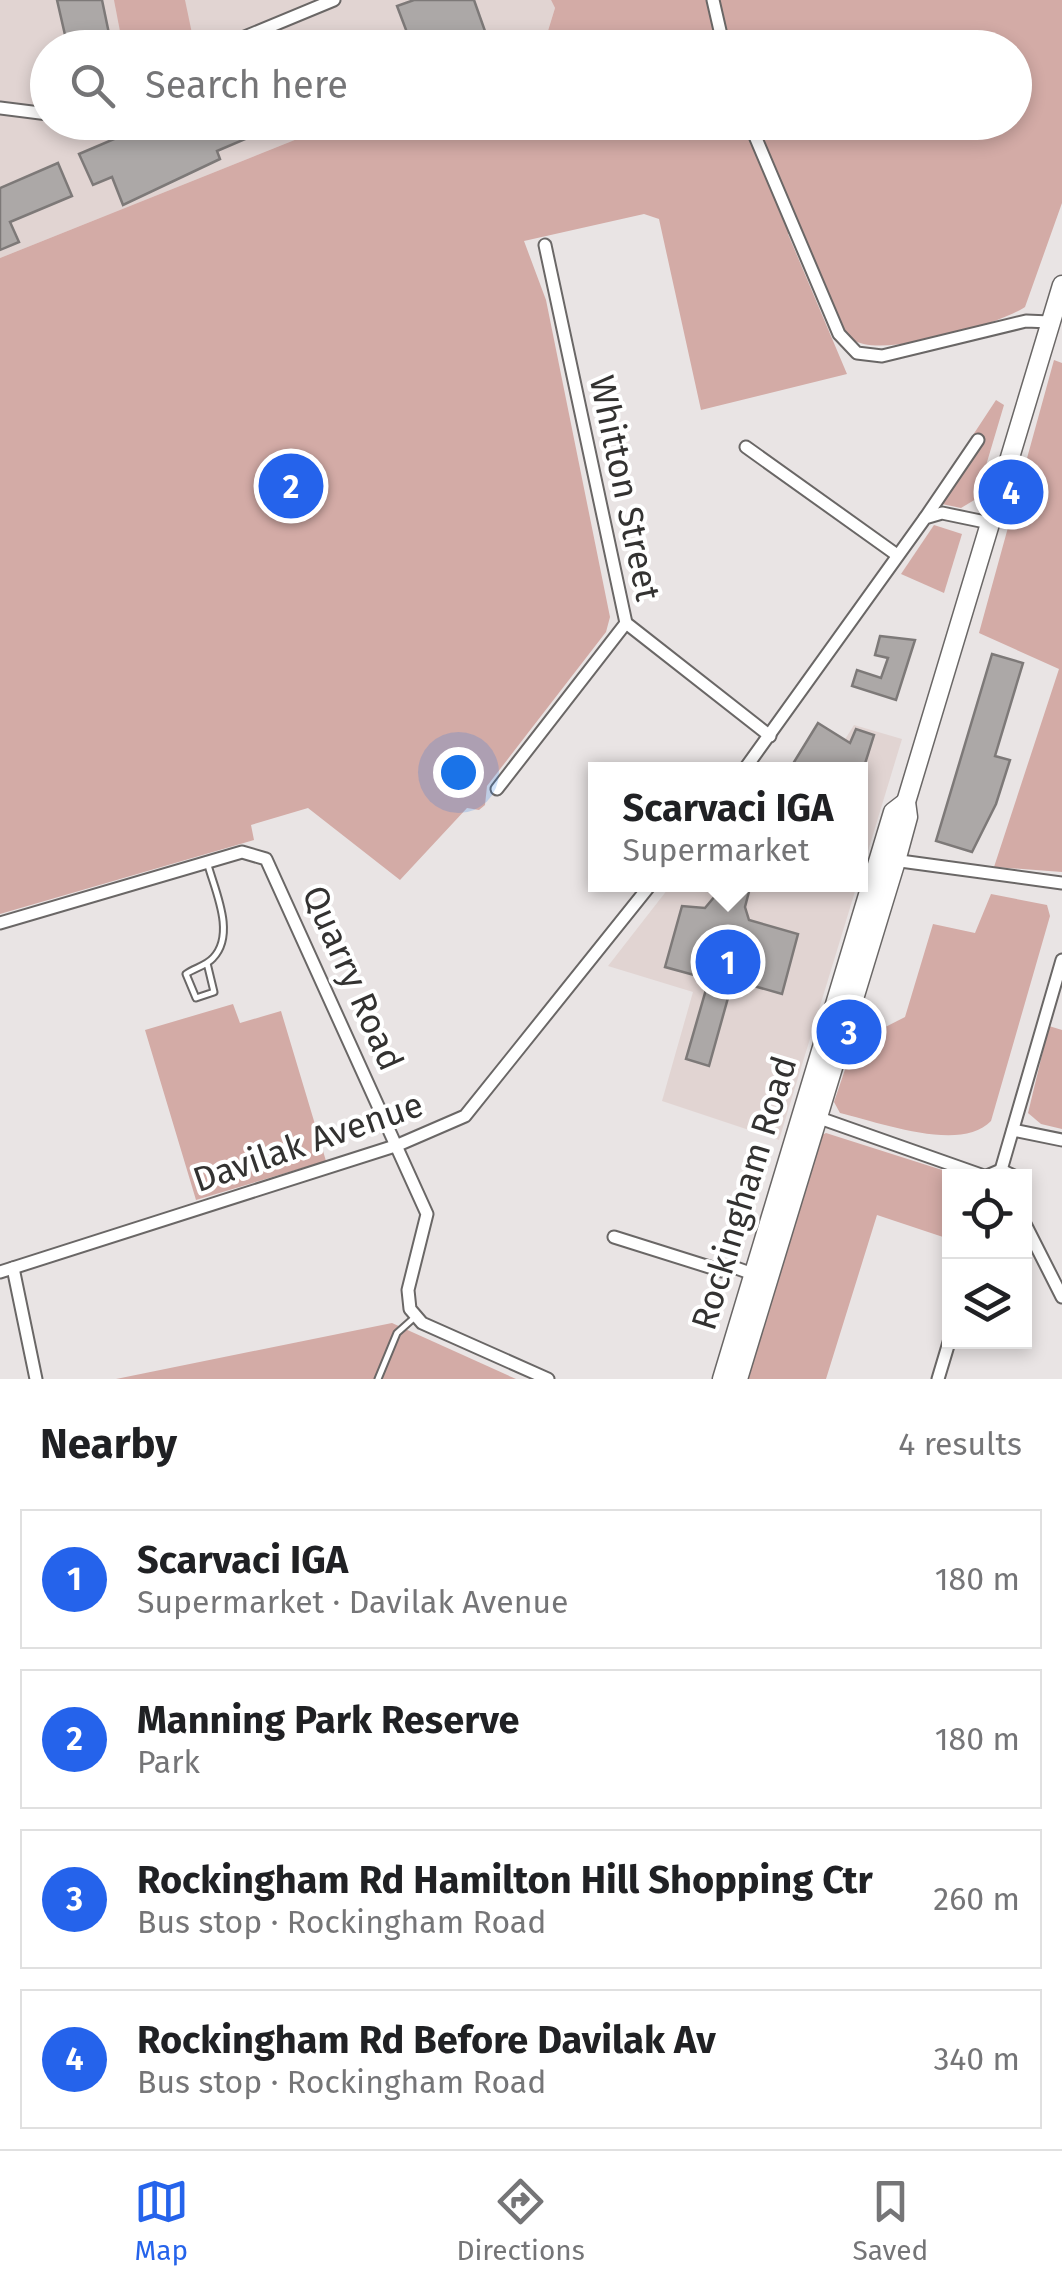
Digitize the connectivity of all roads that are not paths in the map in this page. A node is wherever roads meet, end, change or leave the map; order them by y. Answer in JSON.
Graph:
{"nodes":[{"id":1,"x":334,"y":0,"type":"edge"},
{"id":2,"x":712,"y":0,"type":"edge"},
{"id":3,"x":262,"y":30,"type":"edge"},
{"id":4,"x":720,"y":30,"type":"edge"},
{"id":5,"x":0,"y":108,"type":"edge"},
{"id":6,"x":30,"y":112,"type":"edge"},
{"id":7,"x":757,"y":140,"type":"edge"},
{"id":8,"x":545,"y":244,"type":"dead end"},
{"id":9,"x":1062,"y":285,"type":"edge"},
{"id":10,"x":1050,"y":322,"type":"junction"},
{"id":11,"x":978,"y":440,"type":"dead end"},
{"id":12,"x":746,"y":447,"type":"dead end"},
{"id":13,"x":926,"y":518,"type":"junction"},
{"id":14,"x":990,"y":523,"type":"junction"},
{"id":15,"x":897,"y":555,"type":"junction"},
{"id":16,"x":626,"y":624,"type":"junction"},
{"id":17,"x":770,"y":736,"type":"junction"},
{"id":18,"x":750,"y":762,"type":"edge"},
{"id":19,"x":497,"y":789,"type":"dead end"},
{"id":20,"x":888,"y":859,"type":"junction"},
{"id":21,"x":207,"y":862,"type":"junction"},
{"id":22,"x":1062,"y":882,"type":"edge"},
{"id":23,"x":645,"y":892,"type":"edge"},
{"id":24,"x":0,"y":923,"type":"edge"},
{"id":25,"x":1062,"y":960,"type":"edge"},
{"id":26,"x":208,"y":963,"type":"junction"},
{"id":27,"x":809,"y":1114,"type":"junction"},
{"id":28,"x":1013,"y":1130,"type":"junction"},
{"id":29,"x":1062,"y":1140,"type":"edge"},
{"id":30,"x":398,"y":1145,"type":"junction"},
{"id":31,"x":966,"y":1169,"type":"edge"},
{"id":32,"x":1002,"y":1169,"type":"edge"},
{"id":33,"x":614,"y":1237,"type":"dead end"},
{"id":34,"x":1032,"y":1238,"type":"edge"},
{"id":35,"x":6,"y":1270,"type":"edge"},
{"id":36,"x":752,"y":1274,"type":"junction"},
{"id":37,"x":1062,"y":1297,"type":"edge"},
{"id":38,"x":415,"y":1317,"type":"junction"},
{"id":39,"x":947,"y":1349,"type":"edge"},
{"id":40,"x":36,"y":1379,"type":"edge"},
{"id":41,"x":378,"y":1379,"type":"edge"},
{"id":42,"x":548,"y":1379,"type":"edge"},
{"id":43,"x":722,"y":1379,"type":"edge"},
{"id":44,"x":738,"y":1379,"type":"edge"},
{"id":45,"x":938,"y":1379,"type":"edge"}],
"edges":[{"from":1,"to":3,"type":"street"},
{"from":2,"to":4,"type":"street"},
{"from":5,"to":6,"type":"street"},
{"from":7,"to":10,"type":"street"},
{"from":8,"to":16,"type":"street","name":"Whitton Street"},
{"from":9,"to":10,"type":"main road","name":"Rockingham Road"},
{"from":10,"to":14,"type":"main road","name":"Rockingham Road"},
{"from":11,"to":13,"type":"street"},
{"from":12,"to":15,"type":"street"},
{"from":13,"to":14,"type":"street"},
{"from":13,"to":15,"type":"street"},
{"from":14,"to":20,"type":"main road","name":"Rockingham Road"},
{"from":15,"to":17,"type":"street"},
{"from":16,"to":17,"type":"street","name":"Whitton Street"},
{"from":16,"to":19,"type":"street"},
{"from":17,"to":18,"type":"street"},
{"from":20,"to":22,"type":"street"},
{"from":20,"to":27,"type":"main road","name":"Rockingham Road"},
{"from":21,"to":24,"type":"street"},
{"from":21,"to":26,"type":"lane"},
{"from":21,"to":30,"type":"street","name":"Quarry Road"},
{"from":23,"to":30,"type":"street","name":"Davilak Avenue"},
{"from":25,"to":28,"type":"street"},
{"from":26,"to":26,"type":"lane"},
{"from":27,"to":31,"type":"street"},
{"from":27,"to":36,"type":"main road","name":"Rockingham Road"},
{"from":27,"to":44,"type":"main road","name":"Rockingham Road"},
{"from":28,"to":29,"type":"street"},
{"from":28,"to":32,"type":"street"},
{"from":30,"to":35,"type":"street","name":"Davilak Avenue"},
{"from":30,"to":38,"type":"street","name":"Quarry Road"},
{"from":33,"to":36,"type":"street"},
{"from":34,"to":37,"type":"street"},
{"from":35,"to":40,"type":"street"},
{"from":36,"to":43,"type":"main road","name":"Rockingham Road"},
{"from":38,"to":41,"type":"lane"},
{"from":38,"to":42,"type":"street"},
{"from":39,"to":45,"type":"street"}]}
